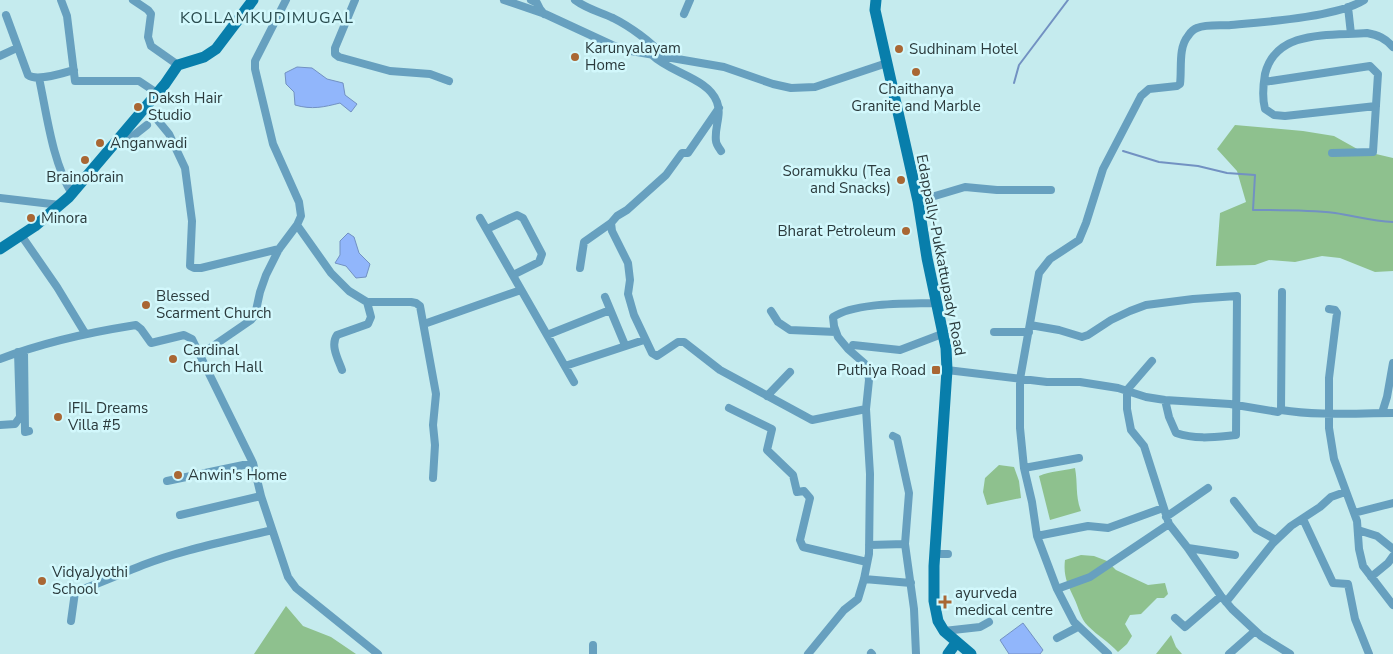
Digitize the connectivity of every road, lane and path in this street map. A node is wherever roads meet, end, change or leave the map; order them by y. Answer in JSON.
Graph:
{"nodes":[{"id":1,"x":61,"y":0,"type":"edge"},
{"id":2,"x":133,"y":0,"type":"edge"},
{"id":3,"x":252,"y":0,"type":"edge"},
{"id":4,"x":286,"y":0,"type":"edge"},
{"id":5,"x":355,"y":0,"type":"edge"},
{"id":6,"x":504,"y":0,"type":"edge"},
{"id":7,"x":531,"y":0,"type":"edge"},
{"id":8,"x":575,"y":0,"type":"edge"},
{"id":9,"x":690,"y":0,"type":"edge"},
{"id":10,"x":876,"y":0,"type":"edge"},
{"id":11,"x":1364,"y":0,"type":"edge"},
{"id":12,"x":1348,"y":7,"type":"junction"},
{"id":13,"x":545,"y":14,"type":"junction"},
{"id":14,"x":684,"y":14,"type":"dead end"},
{"id":15,"x":6,"y":15,"type":"dead end"},
{"id":16,"x":1351,"y":34,"type":"junction"},
{"id":17,"x":1393,"y":46,"type":"edge"},
{"id":18,"x":17,"y":48,"type":"junction"},
{"id":19,"x":652,"y":55,"type":"junction"},
{"id":20,"x":0,"y":56,"type":"edge"},
{"id":21,"x":663,"y":56,"type":"junction"},
{"id":22,"x":887,"y":63,"type":"junction"},
{"id":23,"x":178,"y":65,"type":"junction"},
{"id":24,"x":74,"y":70,"type":"junction"},
{"id":25,"x":39,"y":78,"type":"junction"},
{"id":26,"x":449,"y":81,"type":"dead end"},
{"id":27,"x":1264,"y":82,"type":"junction"},
{"id":28,"x":157,"y":94,"type":"junction"},
{"id":29,"x":146,"y":106,"type":"junction"},
{"id":30,"x":1376,"y":106,"type":"junction"},
{"id":31,"x":719,"y":108,"type":"junction"},
{"id":32,"x":147,"y":125,"type":"dead end"},
{"id":33,"x":120,"y":136,"type":"junction"},
{"id":34,"x":721,"y":151,"type":"dead end"},
{"id":35,"x":1332,"y":153,"type":"dead end"},
{"id":36,"x":1051,"y":190,"type":"dead end"},
{"id":37,"x":72,"y":194,"type":"junction"},
{"id":38,"x":0,"y":198,"type":"edge"},
{"id":39,"x":918,"y":201,"type":"junction"},
{"id":40,"x":60,"y":205,"type":"junction"},
{"id":41,"x":480,"y":218,"type":"dead end"},
{"id":42,"x":611,"y":223,"type":"junction"},
{"id":43,"x":297,"y":225,"type":"junction"},
{"id":44,"x":487,"y":229,"type":"junction"},
{"id":45,"x":22,"y":235,"type":"junction"},
{"id":46,"x":0,"y":249,"type":"edge"},
{"id":47,"x":278,"y":249,"type":"junction"},
{"id":48,"x":580,"y":268,"type":"dead end"},
{"id":49,"x":513,"y":275,"type":"junction"},
{"id":50,"x":521,"y":290,"type":"junction"},
{"id":51,"x":1282,"y":292,"type":"dead end"},
{"id":52,"x":605,"y":297,"type":"dead end"},
{"id":53,"x":367,"y":302,"type":"junction"},
{"id":54,"x":936,"y":303,"type":"junction"},
{"id":55,"x":1329,"y":309,"type":"dead end"},
{"id":56,"x":610,"y":310,"type":"junction"},
{"id":57,"x":771,"y":311,"type":"dead end"},
{"id":58,"x":424,"y":324,"type":"junction"},
{"id":59,"x":1030,"y":328,"type":"junction"},
{"id":60,"x":836,"y":332,"type":"junction"},
{"id":61,"x":994,"y":332,"type":"dead end"},
{"id":62,"x":85,"y":334,"type":"junction"},
{"id":63,"x":942,"y":334,"type":"junction"},
{"id":64,"x":547,"y":335,"type":"junction"},
{"id":65,"x":644,"y":340,"type":"junction"},
{"id":66,"x":625,"y":345,"type":"junction"},
{"id":67,"x":853,"y":345,"type":"dead end"},
{"id":68,"x":21,"y":352,"type":"junction"},
{"id":69,"x":200,"y":355,"type":"junction"},
{"id":70,"x":0,"y":359,"type":"edge"},
{"id":71,"x":1152,"y":362,"type":"dead end"},
{"id":72,"x":1393,"y":363,"type":"edge"},
{"id":73,"x":565,"y":366,"type":"junction"},
{"id":74,"x":342,"y":370,"type":"dead end"},
{"id":75,"x":947,"y":370,"type":"junction"},
{"id":76,"x":790,"y":372,"type":"dead end"},
{"id":77,"x":1020,"y":379,"type":"junction"},
{"id":78,"x":574,"y":382,"type":"dead end"},
{"id":79,"x":1391,"y":388,"type":"edge"},
{"id":80,"x":1128,"y":390,"type":"junction"},
{"id":81,"x":767,"y":396,"type":"junction"},
{"id":82,"x":1164,"y":400,"type":"junction"},
{"id":83,"x":1237,"y":405,"type":"junction"},
{"id":84,"x":729,"y":408,"type":"dead end"},
{"id":85,"x":866,"y":408,"type":"junction"},
{"id":86,"x":1281,"y":410,"type":"junction"},
{"id":87,"x":1382,"y":413,"type":"junction"},
{"id":88,"x":1393,"y":413,"type":"edge"},
{"id":89,"x":1329,"y":414,"type":"junction"},
{"id":90,"x":22,"y":418,"type":"junction"},
{"id":91,"x":0,"y":425,"type":"edge"},
{"id":92,"x":29,"y":431,"type":"dead end"},
{"id":93,"x":893,"y":436,"type":"dead end"},
{"id":94,"x":1079,"y":458,"type":"dead end"},
{"id":95,"x":253,"y":464,"type":"junction"},
{"id":96,"x":1024,"y":468,"type":"junction"},
{"id":97,"x":433,"y":478,"type":"dead end"},
{"id":98,"x":167,"y":481,"type":"dead end"},
{"id":99,"x":1208,"y":488,"type":"dead end"},
{"id":100,"x":1345,"y":492,"type":"junction"},
{"id":101,"x":261,"y":496,"type":"junction"},
{"id":102,"x":1234,"y":501,"type":"dead end"},
{"id":103,"x":1393,"y":503,"type":"edge"},
{"id":104,"x":1163,"y":508,"type":"junction"},
{"id":105,"x":1354,"y":513,"type":"junction"},
{"id":106,"x":180,"y":514,"type":"dead end"},
{"id":107,"x":1302,"y":519,"type":"junction"},
{"id":108,"x":1167,"y":520,"type":"junction"},
{"id":109,"x":272,"y":530,"type":"junction"},
{"id":110,"x":1358,"y":530,"type":"junction"},
{"id":111,"x":1037,"y":536,"type":"junction"},
{"id":112,"x":1276,"y":540,"type":"junction"},
{"id":113,"x":905,"y":544,"type":"junction"},
{"id":114,"x":870,"y":545,"type":"junction"},
{"id":115,"x":1188,"y":548,"type":"junction"},
{"id":116,"x":1393,"y":549,"type":"edge"},
{"id":117,"x":934,"y":554,"type":"junction"},
{"id":118,"x":948,"y":554,"type":"dead end"},
{"id":119,"x":1235,"y":555,"type":"dead end"},
{"id":120,"x":1393,"y":556,"type":"edge"},
{"id":121,"x":867,"y":562,"type":"junction"},
{"id":122,"x":1371,"y":577,"type":"junction"},
{"id":123,"x":864,"y":579,"type":"junction"},
{"id":124,"x":911,"y":583,"type":"junction"},
{"id":125,"x":1057,"y":589,"type":"junction"},
{"id":126,"x":1223,"y":599,"type":"junction"},
{"id":127,"x":1393,"y":605,"type":"edge"},
{"id":128,"x":1175,"y":618,"type":"dead end"},
{"id":129,"x":71,"y":621,"type":"dead end"},
{"id":130,"x":989,"y":622,"type":"dead end"},
{"id":131,"x":1078,"y":627,"type":"junction"},
{"id":132,"x":944,"y":631,"type":"junction"},
{"id":133,"x":1255,"y":631,"type":"junction"},
{"id":134,"x":1058,"y":638,"type":"dead end"},
{"id":135,"x":956,"y":643,"type":"junction"},
{"id":136,"x":593,"y":644,"type":"dead end"},
{"id":137,"x":378,"y":654,"type":"edge"},
{"id":138,"x":593,"y":654,"type":"edge"},
{"id":139,"x":808,"y":654,"type":"edge"},
{"id":140,"x":916,"y":654,"type":"edge"},
{"id":141,"x":948,"y":654,"type":"edge"},
{"id":142,"x":971,"y":654,"type":"edge"},
{"id":143,"x":1108,"y":654,"type":"edge"},
{"id":144,"x":1229,"y":654,"type":"edge"},
{"id":145,"x":1290,"y":654,"type":"edge"},
{"id":146,"x":1368,"y":654,"type":"edge"}],
"edges":[{"from":1,"to":24,"type":"street"},
{"from":2,"to":23,"type":"street"},
{"from":3,"to":23,"type":"main road"},
{"from":4,"to":43,"type":"street"},
{"from":5,"to":26,"type":"street"},
{"from":6,"to":13,"type":"street"},
{"from":7,"to":13,"type":"street"},
{"from":8,"to":21,"type":"street"},
{"from":9,"to":14,"type":"street"},
{"from":10,"to":22,"type":"main road","name":"Edappally-Pukkattupady Road"},
{"from":11,"to":12,"type":"street"},
{"from":12,"to":16,"type":"street"},
{"from":12,"to":59,"type":"street"},
{"from":13,"to":19,"type":"street"},
{"from":15,"to":18,"type":"street"},
{"from":16,"to":17,"type":"street"},
{"from":16,"to":27,"type":"street"},
{"from":18,"to":20,"type":"street"},
{"from":18,"to":25,"type":"street"},
{"from":19,"to":21,"type":"street"},
{"from":19,"to":31,"type":"street"},
{"from":21,"to":22,"type":"street"},
{"from":22,"to":39,"type":"main road","name":"Edappally-Pukkattupady Road"},
{"from":23,"to":28,"type":"main road"},
{"from":24,"to":25,"type":"street"},
{"from":24,"to":28,"type":"street"},
{"from":25,"to":37,"type":"street"},
{"from":27,"to":30,"type":"street"},
{"from":27,"to":30,"type":"street"},
{"from":28,"to":29,"type":"main road"},
{"from":29,"to":33,"type":"main road"},
{"from":29,"to":47,"type":"street"},
{"from":30,"to":35,"type":"street"},
{"from":31,"to":34,"type":"street"},
{"from":31,"to":42,"type":"street"},
{"from":32,"to":33,"type":"street"},
{"from":33,"to":37,"type":"main road"},
{"from":36,"to":39,"type":"street"},
{"from":37,"to":40,"type":"main road"},
{"from":38,"to":40,"type":"street"},
{"from":39,"to":54,"type":"main road","name":"Edappally-Pukkattupady Road"},
{"from":40,"to":45,"type":"main road"},
{"from":41,"to":44,"type":"street"},
{"from":42,"to":48,"type":"street"},
{"from":42,"to":65,"type":"street"},
{"from":43,"to":47,"type":"street"},
{"from":43,"to":53,"type":"street"},
{"from":44,"to":49,"type":"street"},
{"from":44,"to":49,"type":"street"},
{"from":45,"to":46,"type":"main road"},
{"from":45,"to":62,"type":"street"},
{"from":47,"to":69,"type":"street"},
{"from":49,"to":50,"type":"street"},
{"from":50,"to":58,"type":"street"},
{"from":50,"to":64,"type":"street"},
{"from":51,"to":86,"type":"street"},
{"from":52,"to":56,"type":"street"},
{"from":53,"to":58,"type":"street"},
{"from":53,"to":74,"type":"street"},
{"from":54,"to":60,"type":"street"},
{"from":54,"to":63,"type":"main road","name":"Edappally-Pukkattupady Road"},
{"from":55,"to":89,"type":"street"},
{"from":56,"to":64,"type":"street"},
{"from":56,"to":66,"type":"street"},
{"from":57,"to":60,"type":"street"},
{"from":58,"to":97,"type":"street"},
{"from":59,"to":61,"type":"street"},
{"from":59,"to":77,"type":"street"},
{"from":59,"to":83,"type":"street"},
{"from":60,"to":85,"type":"street"},
{"from":62,"to":68,"type":"street"},
{"from":62,"to":69,"type":"street"},
{"from":63,"to":67,"type":"street"},
{"from":63,"to":75,"type":"main road","name":"Edappally-Pukkattupady Road"},
{"from":64,"to":73,"type":"street"},
{"from":65,"to":66,"type":"street"},
{"from":65,"to":81,"type":"street"},
{"from":66,"to":73,"type":"street"},
{"from":68,"to":70,"type":"street"},
{"from":68,"to":90,"type":"street"},
{"from":69,"to":95,"type":"street"},
{"from":71,"to":80,"type":"street"},
{"from":72,"to":79,"type":"street"},
{"from":73,"to":78,"type":"street"},
{"from":75,"to":77,"type":"street"},
{"from":75,"to":117,"type":"main road","name":"Edappally-Pukkattupady Road"},
{"from":76,"to":81,"type":"street"},
{"from":77,"to":80,"type":"street"},
{"from":77,"to":96,"type":"street"},
{"from":79,"to":87,"type":"street"},
{"from":80,"to":82,"type":"street"},
{"from":80,"to":104,"type":"street"},
{"from":81,"to":85,"type":"street"},
{"from":82,"to":83,"type":"street"},
{"from":82,"to":83,"type":"street"},
{"from":83,"to":86,"type":"street"},
{"from":84,"to":121,"type":"street"},
{"from":85,"to":114,"type":"street"},
{"from":86,"to":89,"type":"street"},
{"from":87,"to":88,"type":"street"},
{"from":87,"to":89,"type":"street"},
{"from":89,"to":100,"type":"street"},
{"from":90,"to":91,"type":"street"},
{"from":90,"to":92,"type":"street"},
{"from":93,"to":113,"type":"street"},
{"from":94,"to":96,"type":"street"},
{"from":95,"to":98,"type":"street"},
{"from":95,"to":101,"type":"street"},
{"from":96,"to":111,"type":"street"},
{"from":99,"to":108,"type":"street"},
{"from":100,"to":105,"type":"street"},
{"from":100,"to":107,"type":"street"},
{"from":101,"to":106,"type":"street"},
{"from":101,"to":109,"type":"street"},
{"from":102,"to":112,"type":"street"},
{"from":103,"to":105,"type":"street"},
{"from":104,"to":108,"type":"street"},
{"from":104,"to":111,"type":"street"},
{"from":105,"to":110,"type":"street"},
{"from":107,"to":112,"type":"street"},
{"from":107,"to":146,"type":"street"},
{"from":108,"to":115,"type":"street"},
{"from":108,"to":125,"type":"street"},
{"from":109,"to":129,"type":"street"},
{"from":109,"to":137,"type":"street"},
{"from":110,"to":116,"type":"street"},
{"from":110,"to":122,"type":"street"},
{"from":111,"to":125,"type":"street"},
{"from":112,"to":126,"type":"street"},
{"from":113,"to":114,"type":"street"},
{"from":113,"to":124,"type":"street"},
{"from":114,"to":121,"type":"street"},
{"from":115,"to":119,"type":"street"},
{"from":115,"to":126,"type":"street"},
{"from":117,"to":118,"type":"street"},
{"from":117,"to":132,"type":"main road","name":"Edappally-Pukkattupady Road"},
{"from":120,"to":122,"type":"street"},
{"from":121,"to":123,"type":"street"},
{"from":122,"to":127,"type":"street"},
{"from":123,"to":124,"type":"street"},
{"from":123,"to":139,"type":"street"},
{"from":124,"to":140,"type":"street"},
{"from":125,"to":131,"type":"street"},
{"from":126,"to":128,"type":"street"},
{"from":126,"to":133,"type":"street"},
{"from":130,"to":132,"type":"street"},
{"from":131,"to":134,"type":"street"},
{"from":131,"to":143,"type":"street"},
{"from":132,"to":135,"type":"main road","name":"Edappally-Pukkattupady Road"},
{"from":133,"to":144,"type":"street"},
{"from":133,"to":145,"type":"street"},
{"from":135,"to":141,"type":"main road"},
{"from":135,"to":142,"type":"main road","name":"Edappally-Pukkattupady Road"},
{"from":136,"to":138,"type":"street"}]}
